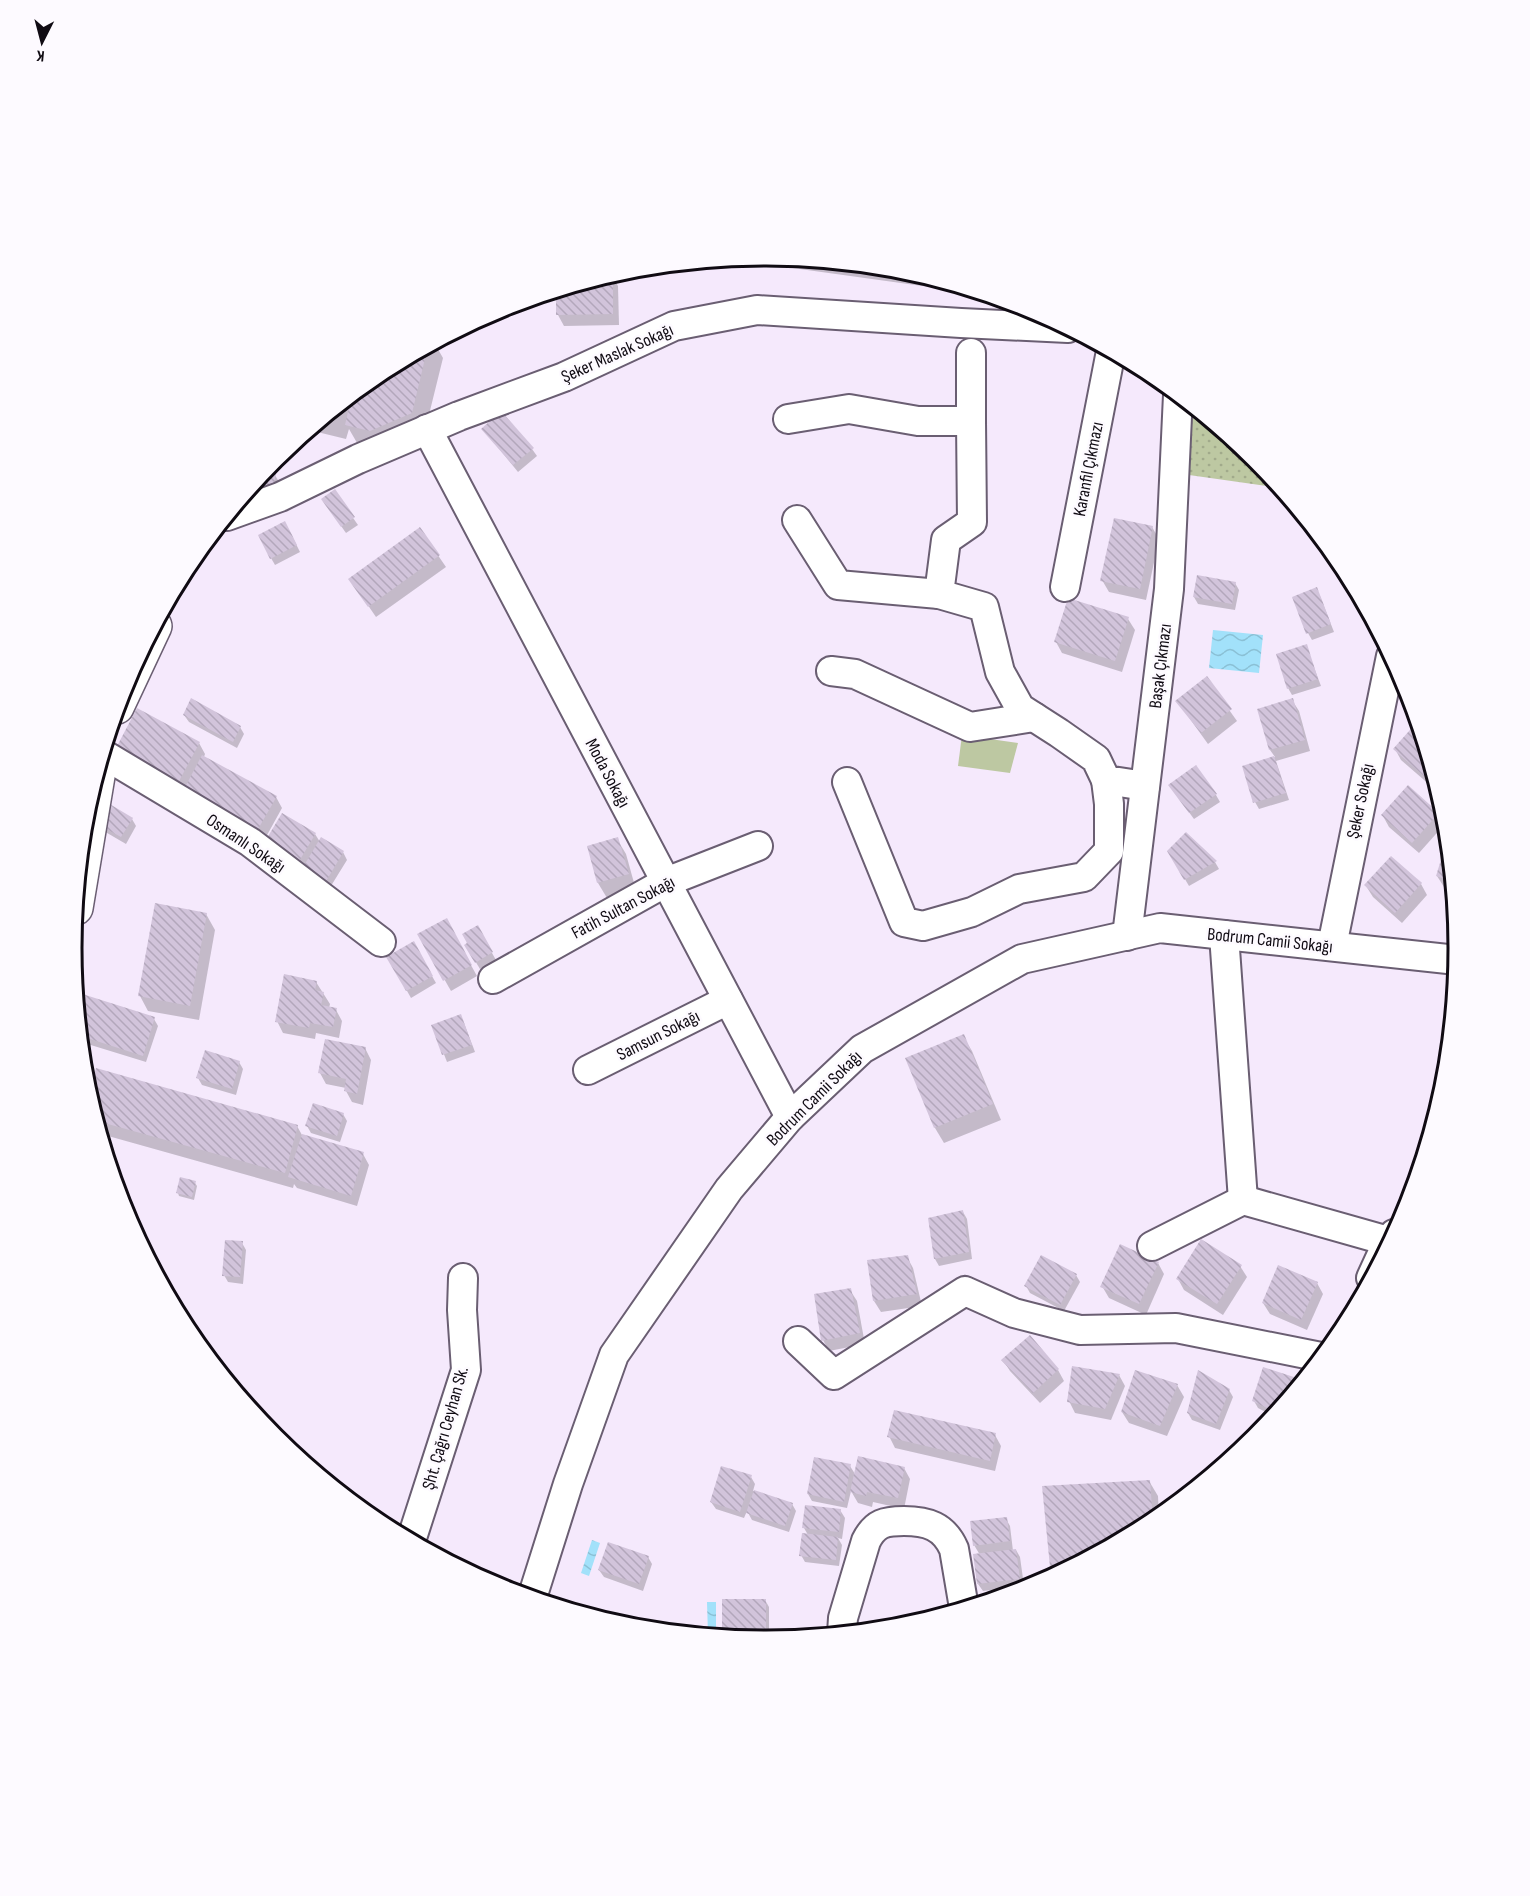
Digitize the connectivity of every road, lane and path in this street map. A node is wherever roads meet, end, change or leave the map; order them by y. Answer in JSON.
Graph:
{"nodes":[{"id":1,"x":1048,"y":327,"type":"edge"},
{"id":2,"x":971,"y":354,"type":"dead end"},
{"id":3,"x":1109,"y":359,"type":"edge"},
{"id":4,"x":1178,"y":405,"type":"edge"},
{"id":5,"x":788,"y":419,"type":"dead end"},
{"id":6,"x":971,"y":421,"type":"junction"},
{"id":7,"x":427,"y":429,"type":"junction"},
{"id":8,"x":242,"y":511,"type":"edge"},
{"id":9,"x":797,"y":520,"type":"dead end"},
{"id":10,"x":1065,"y":587,"type":"dead end"},
{"id":11,"x":939,"y":594,"type":"junction"},
{"id":12,"x":1388,"y":670,"type":"edge"},
{"id":13,"x":831,"y":671,"type":"dead end"},
{"id":14,"x":1034,"y":717,"type":"junction"},
{"id":15,"x":110,"y":758,"type":"edge"},
{"id":16,"x":1106,"y":780,"type":"junction"},
{"id":17,"x":847,"y":782,"type":"dead end"},
{"id":18,"x":1145,"y":786,"type":"junction"},
{"id":19,"x":758,"y":846,"type":"dead end"},
{"id":20,"x":666,"y":882,"type":"junction"},
{"id":21,"x":1224,"y":935,"type":"junction"},
{"id":22,"x":1127,"y":936,"type":"junction"},
{"id":23,"x":381,"y":942,"type":"dead end"},
{"id":24,"x":1332,"y":946,"type":"junction"},
{"id":25,"x":1448,"y":958,"type":"edge"},
{"id":26,"x":493,"y":979,"type":"dead end"},
{"id":27,"x":728,"y":1000,"type":"junction"},
{"id":28,"x":588,"y":1070,"type":"dead end"},
{"id":29,"x":790,"y":1117,"type":"junction"},
{"id":30,"x":1243,"y":1200,"type":"junction"},
{"id":31,"x":1384,"y":1235,"type":"edge"},
{"id":32,"x":1152,"y":1246,"type":"dead end"},
{"id":33,"x":463,"y":1278,"type":"dead end"},
{"id":34,"x":798,"y":1341,"type":"dead end"},
{"id":35,"x":1312,"y":1355,"type":"edge"},
{"id":36,"x":414,"y":1533,"type":"edge"},
{"id":37,"x":535,"y":1590,"type":"edge"},
{"id":38,"x":963,"y":1601,"type":"edge"},
{"id":39,"x":842,"y":1626,"type":"edge"}],
"edges":[{"from":1,"to":7,"type":"street","name":"Şeker Maslak Sokağı"},
{"from":2,"to":6,"type":"street"},
{"from":3,"to":10,"type":"street","name":"Karanfil Çıkmazı"},
{"from":4,"to":18,"type":"street","name":"Başak Çıkmazı"},
{"from":5,"to":6,"type":"street"},
{"from":6,"to":11,"type":"street"},
{"from":7,"to":8,"type":"street","name":"Şeker Maslak Sokağı"},
{"from":7,"to":20,"type":"street","name":"Moda Sokağı"},
{"from":9,"to":11,"type":"street"},
{"from":11,"to":14,"type":"street"},
{"from":12,"to":24,"type":"street","name":"Şeker Sokağı"},
{"from":13,"to":14,"type":"street"},
{"from":14,"to":16,"type":"street"},
{"from":15,"to":23,"type":"street","name":"Osmanlı Sokağı"},
{"from":16,"to":17,"type":"street"},
{"from":16,"to":18,"type":"street"},
{"from":18,"to":22,"type":"street","name":"Başak Çıkmazı"},
{"from":19,"to":20,"type":"street","name":"Fatih Sultan Sokağı"},
{"from":20,"to":26,"type":"street","name":"Fatih Sultan Sokağı"},
{"from":20,"to":27,"type":"street","name":"Moda Sokağı"},
{"from":21,"to":22,"type":"street","name":"Bodrum Camii Sokağı"},
{"from":21,"to":24,"type":"street","name":"Bodrum Camii Sokağı"},
{"from":21,"to":30,"type":"street"},
{"from":22,"to":29,"type":"street","name":"Bodrum Camii Sokağı"},
{"from":24,"to":25,"type":"street","name":"Bodrum Camii Sokağı"},
{"from":27,"to":28,"type":"street","name":"Samsun Sokağı"},
{"from":27,"to":29,"type":"street","name":"Moda Sokağı"},
{"from":29,"to":37,"type":"street","name":"Bodrum Camii Sokağı"},
{"from":30,"to":31,"type":"street"},
{"from":30,"to":32,"type":"street"},
{"from":33,"to":36,"type":"street","name":"Şht. Çağrı Ceyhan Sk."},
{"from":34,"to":35,"type":"street"},
{"from":38,"to":39,"type":"street"}]}
